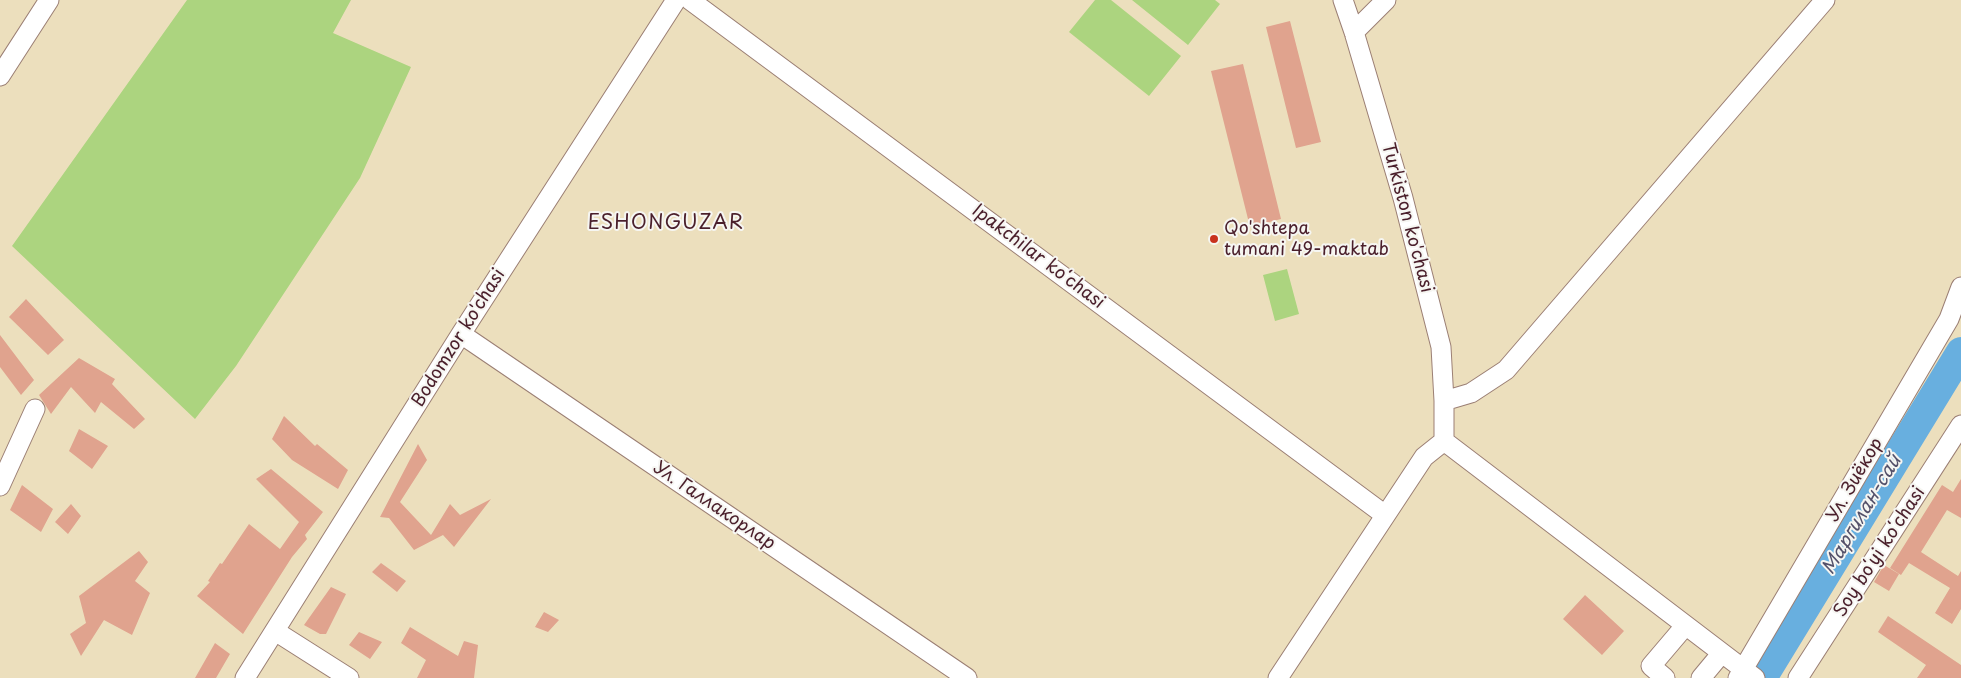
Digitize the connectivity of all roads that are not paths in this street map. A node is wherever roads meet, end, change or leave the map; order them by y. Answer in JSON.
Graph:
{"nodes":[{"id":1,"x":49,"y":0,"type":"edge"},
{"id":2,"x":676,"y":0,"type":"edge"},
{"id":3,"x":690,"y":0,"type":"edge"},
{"id":4,"x":1343,"y":0,"type":"edge"},
{"id":5,"x":1386,"y":0,"type":"edge"},
{"id":6,"x":1825,"y":0,"type":"edge"},
{"id":7,"x":1354,"y":32,"type":"junction"},
{"id":8,"x":0,"y":76,"type":"edge"},
{"id":9,"x":1961,"y":286,"type":"edge"},
{"id":10,"x":461,"y":334,"type":"junction"},
{"id":11,"x":1444,"y":401,"type":"junction"},
{"id":12,"x":35,"y":409,"type":"dead end"},
{"id":13,"x":1961,"y":425,"type":"edge"},
{"id":14,"x":1444,"y":441,"type":"junction"},
{"id":15,"x":0,"y":486,"type":"edge"},
{"id":16,"x":1385,"y":515,"type":"junction"},
{"id":17,"x":1685,"y":626,"type":"junction"},
{"id":18,"x":275,"y":631,"type":"junction"},
{"id":19,"x":1738,"y":669,"type":"edge"},
{"id":20,"x":245,"y":678,"type":"edge"},
{"id":21,"x":349,"y":678,"type":"edge"},
{"id":22,"x":967,"y":678,"type":"edge"},
{"id":23,"x":1278,"y":678,"type":"edge"},
{"id":24,"x":1665,"y":678,"type":"edge"},
{"id":25,"x":1701,"y":678,"type":"edge"},
{"id":26,"x":1798,"y":678,"type":"edge"}],
"edges":[{"from":1,"to":8,"type":"street"},
{"from":2,"to":10,"type":"street","name":"Bodomzor ko'chasi"},
{"from":3,"to":16,"type":"street","name":"Ipakchilar koʻchasi"},
{"from":4,"to":7,"type":"street","name":"Turkiston ko'chasi"},
{"from":5,"to":7,"type":"street"},
{"from":6,"to":11,"type":"street"},
{"from":7,"to":11,"type":"street","name":"Turkiston ko'chasi"},
{"from":9,"to":19,"type":"street","name":"Ул. Зиёкор"},
{"from":10,"to":18,"type":"street","name":"Bodomzor ko'chasi"},
{"from":10,"to":22,"type":"street","name":"Ул. Галлакорлар"},
{"from":11,"to":14,"type":"street","name":"Turkiston ko'chasi"},
{"from":12,"to":15,"type":"street"},
{"from":13,"to":26,"type":"street","name":"Soy boʻyi koʻchasi"},
{"from":14,"to":16,"type":"street"},
{"from":14,"to":17,"type":"street"},
{"from":16,"to":23,"type":"street"},
{"from":17,"to":19,"type":"street"},
{"from":17,"to":24,"type":"street"},
{"from":18,"to":20,"type":"street","name":"Bodomzor ko'chasi"},
{"from":18,"to":21,"type":"street"},
{"from":19,"to":25,"type":"street","name":"Ул. Зиёкор"}]}
